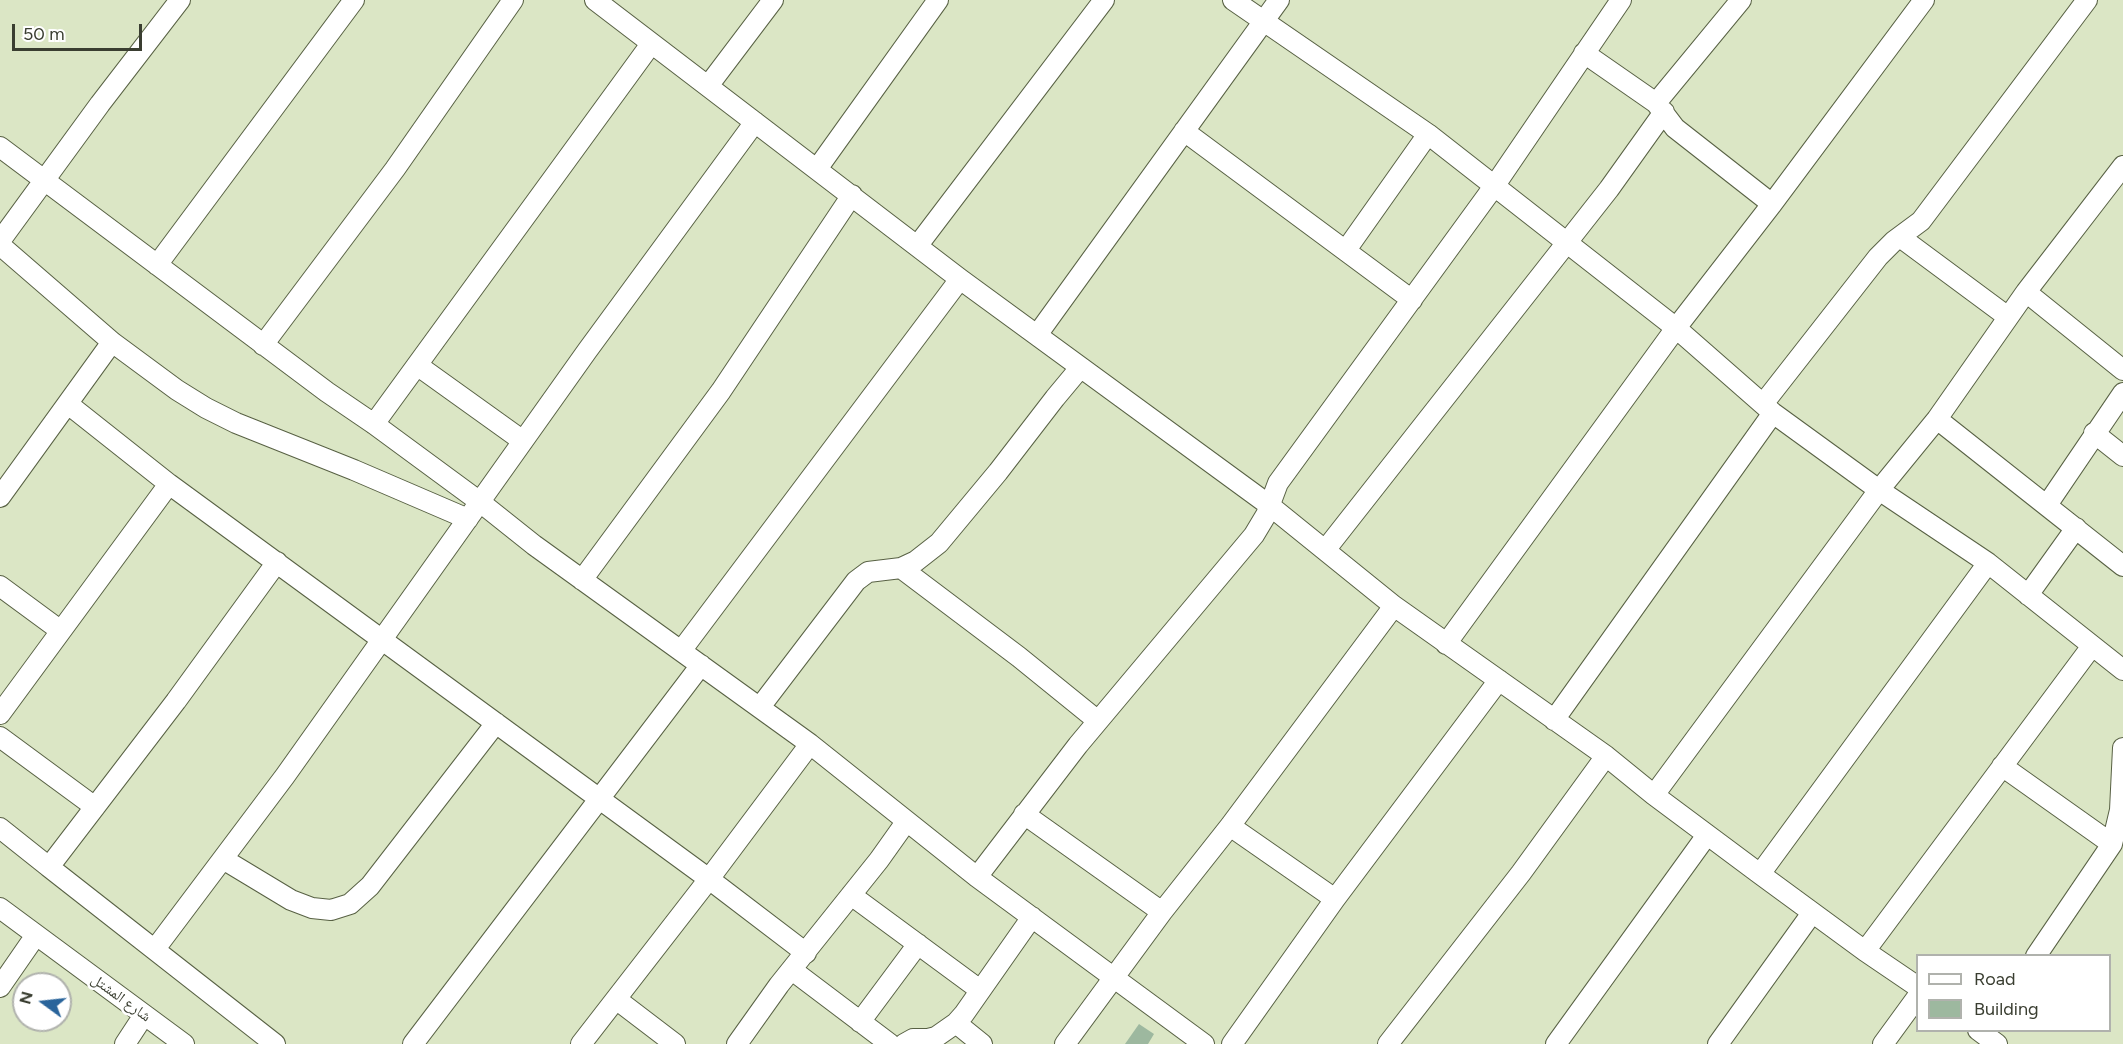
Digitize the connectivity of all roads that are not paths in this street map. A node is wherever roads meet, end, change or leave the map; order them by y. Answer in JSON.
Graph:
{"nodes":[{"id":1,"x":180,"y":0,"type":"edge"},
{"id":2,"x":354,"y":0,"type":"edge"},
{"id":3,"x":513,"y":0,"type":"edge"},
{"id":4,"x":773,"y":0,"type":"edge"},
{"id":5,"x":938,"y":0,"type":"edge"},
{"id":6,"x":1104,"y":0,"type":"edge"},
{"id":7,"x":1233,"y":0,"type":"edge"},
{"id":8,"x":1279,"y":0,"type":"edge"},
{"id":9,"x":1621,"y":0,"type":"edge"},
{"id":10,"x":1741,"y":0,"type":"edge"},
{"id":11,"x":1924,"y":0,"type":"edge"},
{"id":12,"x":2086,"y":0,"type":"edge"},
{"id":13,"x":603,"y":2,"type":"edge"},
{"id":14,"x":1263,"y":22,"type":"junction"},
{"id":15,"x":651,"y":44,"type":"junction"},
{"id":16,"x":1584,"y":53,"type":"junction"},
{"id":17,"x":708,"y":86,"type":"junction"},
{"id":18,"x":1660,"y":108,"type":"junction"},
{"id":19,"x":755,"y":122,"type":"junction"},
{"id":20,"x":1184,"y":131,"type":"junction"},
{"id":21,"x":1428,"y":134,"type":"junction"},
{"id":22,"x":0,"y":147,"type":"edge"},
{"id":23,"x":2123,"y":166,"type":"edge"},
{"id":24,"x":817,"y":169,"type":"junction"},
{"id":25,"x":44,"y":180,"type":"junction"},
{"id":26,"x":1495,"y":184,"type":"junction"},
{"id":27,"x":852,"y":195,"type":"junction"},
{"id":28,"x":1772,"y":204,"type":"junction"},
{"id":29,"x":1900,"y":237,"type":"junction"},
{"id":30,"x":1566,"y":242,"type":"junction"},
{"id":31,"x":0,"y":243,"type":"edge"},
{"id":32,"x":918,"y":245,"type":"junction"},
{"id":33,"x":1346,"y":250,"type":"junction"},
{"id":34,"x":157,"y":265,"type":"junction"},
{"id":35,"x":960,"y":279,"type":"junction"},
{"id":36,"x":2026,"y":292,"type":"junction"},
{"id":37,"x":1412,"y":300,"type":"junction"},
{"id":38,"x":2008,"y":317,"type":"junction"},
{"id":39,"x":1676,"y":328,"type":"junction"},
{"id":40,"x":1037,"y":335,"type":"junction"},
{"id":41,"x":112,"y":342,"type":"junction"},
{"id":42,"x":263,"y":345,"type":"junction"},
{"id":43,"x":417,"y":365,"type":"junction"},
{"id":44,"x":1080,"y":368,"type":"junction"},
{"id":45,"x":2123,"y":370,"type":"edge"},
{"id":46,"x":2123,"y":393,"type":"edge"},
{"id":47,"x":68,"y":404,"type":"junction"},
{"id":48,"x":1768,"y":409,"type":"junction"},
{"id":49,"x":1936,"y":419,"type":"junction"},
{"id":50,"x":374,"y":424,"type":"junction"},
{"id":51,"x":2094,"y":433,"type":"junction"},
{"id":52,"x":523,"y":441,"type":"junction"},
{"id":53,"x":2123,"y":456,"type":"edge"},
{"id":54,"x":170,"y":484,"type":"junction"},
{"id":55,"x":1879,"y":490,"type":"junction"},
{"id":56,"x":0,"y":497,"type":"edge"},
{"id":57,"x":480,"y":502,"type":"junction"},
{"id":58,"x":1269,"y":505,"type":"junction"},
{"id":59,"x":2047,"y":505,"type":"junction"},
{"id":60,"x":468,"y":519,"type":"junction"},
{"id":61,"x":2076,"y":528,"type":"junction"},
{"id":62,"x":1326,"y":549,"type":"junction"},
{"id":63,"x":277,"y":562,"type":"junction"},
{"id":64,"x":1988,"y":563,"type":"junction"},
{"id":65,"x":2123,"y":566,"type":"edge"},
{"id":66,"x":901,"y":568,"type":"junction"},
{"id":67,"x":582,"y":580,"type":"junction"},
{"id":68,"x":0,"y":586,"type":"edge"},
{"id":69,"x":2028,"y":595,"type":"junction"},
{"id":70,"x":1394,"y":606,"type":"junction"},
{"id":71,"x":61,"y":632,"type":"junction"},
{"id":72,"x":383,"y":640,"type":"junction"},
{"id":73,"x":1446,"y":644,"type":"junction"},
{"id":74,"x":2092,"y":646,"type":"junction"},
{"id":75,"x":681,"y":651,"type":"junction"},
{"id":76,"x":701,"y":665,"type":"junction"},
{"id":77,"x":2123,"y":670,"type":"edge"},
{"id":78,"x":1499,"y":680,"type":"junction"},
{"id":79,"x":760,"y":707,"type":"junction"},
{"id":80,"x":0,"y":714,"type":"edge"},
{"id":81,"x":1554,"y":720,"type":"junction"},
{"id":82,"x":1098,"y":721,"type":"junction"},
{"id":83,"x":496,"y":723,"type":"junction"},
{"id":84,"x":0,"y":737,"type":"edge"},
{"id":85,"x":810,"y":744,"type":"junction"},
{"id":86,"x":2123,"y":748,"type":"edge"},
{"id":87,"x":1606,"y":756,"type":"junction"},
{"id":88,"x":2002,"y":766,"type":"junction"},
{"id":89,"x":1654,"y":795,"type":"junction"},
{"id":90,"x":599,"y":798,"type":"junction"},
{"id":91,"x":95,"y":807,"type":"junction"},
{"id":92,"x":1024,"y":814,"type":"junction"},
{"id":93,"x":906,"y":822,"type":"junction"},
{"id":94,"x":1230,"y":826,"type":"junction"},
{"id":95,"x":0,"y":828,"type":"edge"},
{"id":96,"x":1707,"y":835,"type":"junction"},
{"id":97,"x":2112,"y":844,"type":"junction"},
{"id":98,"x":224,"y":859,"type":"junction"},
{"id":99,"x":49,"y":867,"type":"junction"},
{"id":100,"x":1760,"y":874,"type":"junction"},
{"id":101,"x":977,"y":877,"type":"junction"},
{"id":102,"x":709,"y":879,"type":"junction"},
{"id":103,"x":851,"y":895,"type":"junction"},
{"id":104,"x":1335,"y":899,"type":"junction"},
{"id":105,"x":0,"y":908,"type":"edge"},
{"id":106,"x":1162,"y":912,"type":"junction"},
{"id":107,"x":1812,"y":913,"type":"junction"},
{"id":108,"x":1032,"y":917,"type":"junction"},
{"id":109,"x":36,"y":935,"type":"junction"},
{"id":110,"x":918,"y":944,"type":"junction"},
{"id":111,"x":155,"y":949,"type":"junction"},
{"id":112,"x":1865,"y":951,"type":"junction"},
{"id":113,"x":806,"y":953,"type":"junction"},
{"id":114,"x":2037,"y":954,"type":"edge"},
{"id":115,"x":792,"y":970,"type":"junction"},
{"id":116,"x":1115,"y":978,"type":"junction"},
{"id":117,"x":1916,"y":986,"type":"edge"},
{"id":118,"x":0,"y":987,"type":"edge"},
{"id":119,"x":980,"y":990,"type":"junction"},
{"id":120,"x":1916,"y":997,"type":"edge"},
{"id":121,"x":616,"y":999,"type":"junction"},
{"id":122,"x":144,"y":1015,"type":"junction"},
{"id":123,"x":860,"y":1022,"type":"junction"},
{"id":124,"x":956,"y":1023,"type":"junction"},
{"id":125,"x":125,"y":1044,"type":"edge"},
{"id":126,"x":184,"y":1044,"type":"edge"},
{"id":127,"x":275,"y":1044,"type":"edge"},
{"id":128,"x":413,"y":1044,"type":"edge"},
{"id":129,"x":581,"y":1044,"type":"edge"},
{"id":130,"x":675,"y":1044,"type":"edge"},
{"id":131,"x":737,"y":1044,"type":"edge"},
{"id":132,"x":890,"y":1044,"type":"edge"},
{"id":133,"x":904,"y":1044,"type":"edge"},
{"id":134,"x":982,"y":1044,"type":"edge"},
{"id":135,"x":1065,"y":1044,"type":"edge"},
{"id":136,"x":1204,"y":1044,"type":"edge"},
{"id":137,"x":1232,"y":1044,"type":"edge"},
{"id":138,"x":1388,"y":1044,"type":"edge"},
{"id":139,"x":1556,"y":1044,"type":"edge"},
{"id":140,"x":1718,"y":1044,"type":"edge"},
{"id":141,"x":1883,"y":1044,"type":"edge"}],
"edges":[{"from":1,"to":25,"type":"street"},
{"from":2,"to":34,"type":"street"},
{"from":3,"to":42,"type":"street"},
{"from":4,"to":17,"type":"street"},
{"from":5,"to":24,"type":"street"},
{"from":6,"to":32,"type":"street"},
{"from":7,"to":14,"type":"street"},
{"from":8,"to":14,"type":"street"},
{"from":9,"to":16,"type":"street"},
{"from":10,"to":18,"type":"street"},
{"from":11,"to":28,"type":"street"},
{"from":12,"to":29,"type":"street"},
{"from":13,"to":15,"type":"street"},
{"from":14,"to":20,"type":"street"},
{"from":14,"to":21,"type":"street"},
{"from":15,"to":17,"type":"street"},
{"from":15,"to":43,"type":"street"},
{"from":16,"to":18,"type":"street"},
{"from":16,"to":26,"type":"street"},
{"from":17,"to":19,"type":"street"},
{"from":18,"to":28,"type":"street"},
{"from":18,"to":30,"type":"street"},
{"from":19,"to":24,"type":"street"},
{"from":19,"to":52,"type":"street"},
{"from":20,"to":33,"type":"street"},
{"from":20,"to":40,"type":"street"},
{"from":21,"to":26,"type":"street"},
{"from":21,"to":33,"type":"street"},
{"from":22,"to":25,"type":"street"},
{"from":23,"to":36,"type":"street"},
{"from":24,"to":27,"type":"street"},
{"from":25,"to":31,"type":"street"},
{"from":25,"to":34,"type":"street"},
{"from":26,"to":30,"type":"street"},
{"from":26,"to":37,"type":"street"},
{"from":27,"to":32,"type":"street"},
{"from":27,"to":67,"type":"street"},
{"from":28,"to":39,"type":"street"},
{"from":29,"to":38,"type":"street"},
{"from":29,"to":48,"type":"street"},
{"from":30,"to":39,"type":"street"},
{"from":30,"to":62,"type":"street"},
{"from":31,"to":41,"type":"street"},
{"from":32,"to":35,"type":"street"},
{"from":33,"to":37,"type":"street"},
{"from":34,"to":42,"type":"street"},
{"from":35,"to":40,"type":"street"},
{"from":35,"to":75,"type":"street"},
{"from":36,"to":38,"type":"street"},
{"from":36,"to":45,"type":"street"},
{"from":37,"to":58,"type":"street"},
{"from":38,"to":49,"type":"street"},
{"from":39,"to":48,"type":"street"},
{"from":39,"to":73,"type":"street"},
{"from":40,"to":44,"type":"street"},
{"from":41,"to":47,"type":"street"},
{"from":41,"to":60,"type":"street"},
{"from":42,"to":50,"type":"street"},
{"from":43,"to":50,"type":"street"},
{"from":43,"to":52,"type":"street"},
{"from":44,"to":58,"type":"street"},
{"from":44,"to":66,"type":"street"},
{"from":46,"to":51,"type":"street"},
{"from":47,"to":54,"type":"street"},
{"from":47,"to":56,"type":"street"},
{"from":48,"to":55,"type":"street"},
{"from":48,"to":81,"type":"street"},
{"from":49,"to":55,"type":"street"},
{"from":49,"to":59,"type":"street"},
{"from":50,"to":57,"type":"street"},
{"from":51,"to":53,"type":"street"},
{"from":51,"to":59,"type":"street"},
{"from":52,"to":57,"type":"street"},
{"from":54,"to":63,"type":"street"},
{"from":54,"to":71,"type":"street"},
{"from":55,"to":64,"type":"street"},
{"from":55,"to":89,"type":"street"},
{"from":57,"to":60,"type":"street"},
{"from":57,"to":67,"type":"street"},
{"from":58,"to":62,"type":"street"},
{"from":58,"to":82,"type":"street"},
{"from":59,"to":61,"type":"street"},
{"from":60,"to":72,"type":"street"},
{"from":61,"to":65,"type":"street"},
{"from":61,"to":69,"type":"street"},
{"from":62,"to":70,"type":"street"},
{"from":63,"to":72,"type":"street"},
{"from":63,"to":91,"type":"street"},
{"from":64,"to":69,"type":"street"},
{"from":64,"to":100,"type":"street"},
{"from":66,"to":79,"type":"street"},
{"from":66,"to":82,"type":"street"},
{"from":67,"to":75,"type":"street"},
{"from":68,"to":71,"type":"street"},
{"from":69,"to":74,"type":"street"},
{"from":70,"to":73,"type":"street"},
{"from":70,"to":94,"type":"street"},
{"from":71,"to":80,"type":"street"},
{"from":72,"to":83,"type":"street"},
{"from":72,"to":98,"type":"street"},
{"from":73,"to":78,"type":"street"},
{"from":74,"to":77,"type":"street"},
{"from":74,"to":88,"type":"street"},
{"from":75,"to":76,"type":"street"},
{"from":76,"to":79,"type":"street"},
{"from":76,"to":90,"type":"street"},
{"from":78,"to":81,"type":"street"},
{"from":78,"to":104,"type":"street"},
{"from":79,"to":85,"type":"street"},
{"from":81,"to":87,"type":"street"},
{"from":82,"to":92,"type":"street"},
{"from":83,"to":90,"type":"street"},
{"from":83,"to":98,"type":"street"},
{"from":84,"to":91,"type":"street"},
{"from":85,"to":93,"type":"street"},
{"from":85,"to":102,"type":"street"},
{"from":86,"to":97,"type":"street"},
{"from":87,"to":89,"type":"street"},
{"from":87,"to":138,"type":"street"},
{"from":88,"to":97,"type":"street"},
{"from":88,"to":112,"type":"street"},
{"from":89,"to":96,"type":"street"},
{"from":90,"to":102,"type":"street"},
{"from":90,"to":128,"type":"street"},
{"from":91,"to":99,"type":"street"},
{"from":92,"to":101,"type":"street"},
{"from":92,"to":106,"type":"street"},
{"from":93,"to":101,"type":"street"},
{"from":93,"to":103,"type":"street"},
{"from":94,"to":104,"type":"street"},
{"from":94,"to":106,"type":"street"},
{"from":95,"to":99,"type":"street"},
{"from":96,"to":100,"type":"street"},
{"from":96,"to":139,"type":"street"},
{"from":97,"to":114,"type":"street"},
{"from":98,"to":111,"type":"street"},
{"from":99,"to":111,"type":"street"},
{"from":100,"to":107,"type":"street"},
{"from":101,"to":108,"type":"street"},
{"from":102,"to":113,"type":"street"},
{"from":102,"to":121,"type":"street"},
{"from":103,"to":110,"type":"street"},
{"from":103,"to":113,"type":"street"},
{"from":104,"to":137,"type":"street"},
{"from":105,"to":109,"type":"street","name":"شارع المشتل"},
{"from":106,"to":116,"type":"street"},
{"from":107,"to":112,"type":"street"},
{"from":107,"to":140,"type":"street"},
{"from":108,"to":116,"type":"street"},
{"from":108,"to":119,"type":"street"},
{"from":109,"to":118,"type":"street"},
{"from":109,"to":122,"type":"street","name":"شارع المشتل"},
{"from":110,"to":119,"type":"street"},
{"from":110,"to":123,"type":"street"},
{"from":111,"to":127,"type":"street"},
{"from":112,"to":117,"type":"street"},
{"from":113,"to":115,"type":"street"},
{"from":115,"to":123,"type":"street"},
{"from":115,"to":131,"type":"street"},
{"from":116,"to":135,"type":"street"},
{"from":116,"to":136,"type":"street"},
{"from":119,"to":124,"type":"street"},
{"from":120,"to":141,"type":"street"},
{"from":121,"to":129,"type":"street"},
{"from":121,"to":130,"type":"street"},
{"from":122,"to":125,"type":"street"},
{"from":122,"to":126,"type":"street","name":"شارع المشتل"},
{"from":123,"to":132,"type":"street"},
{"from":124,"to":133,"type":"street"},
{"from":124,"to":134,"type":"street"}]}
